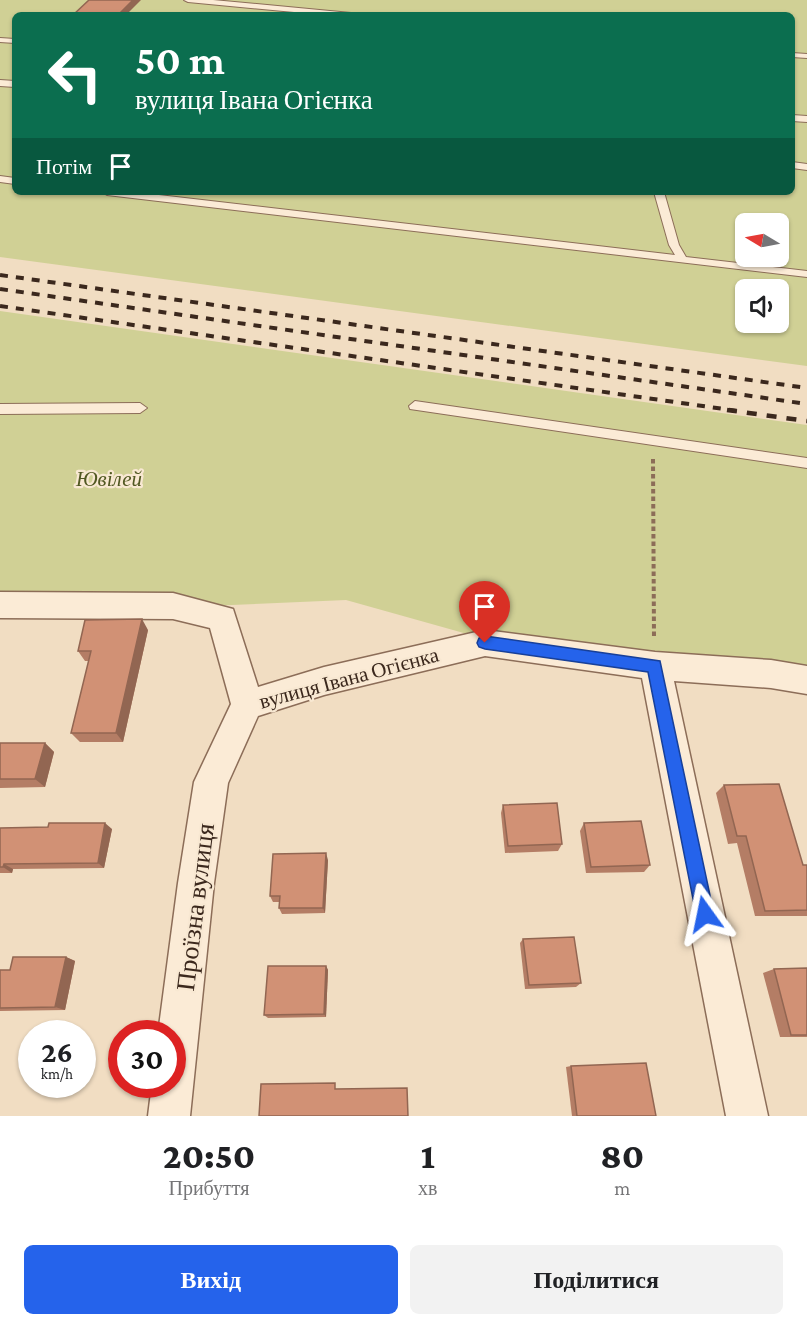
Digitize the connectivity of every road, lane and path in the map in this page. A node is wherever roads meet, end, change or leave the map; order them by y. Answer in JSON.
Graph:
{"nodes":[{"id":1,"x":188,"y":0,"type":"edge"},
{"id":2,"x":318,"y":12,"type":"edge"},
{"id":3,"x":132,"y":195,"type":"edge"},
{"id":4,"x":661,"y":195,"type":"edge"},
{"id":5,"x":683,"y":260,"type":"junction"},
{"id":6,"x":807,"y":274,"type":"edge"},
{"id":7,"x":415,"y":406,"type":"dead end"},
{"id":8,"x":140,"y":408,"type":"dead end"},
{"id":9,"x":0,"y":409,"type":"edge"},
{"id":10,"x":653,"y":441,"type":"junction"},
{"id":11,"x":807,"y":463,"type":"edge"},
{"id":12,"x":0,"y":605,"type":"edge"},
{"id":13,"x":655,"y":666,"type":"junction"},
{"id":14,"x":807,"y":680,"type":"edge"},
{"id":15,"x":247,"y":705,"type":"junction"},
{"id":16,"x":169,"y":1116,"type":"edge"},
{"id":17,"x":747,"y":1116,"type":"edge"}],
"edges":[{"from":1,"to":2,"type":"lane"},
{"from":3,"to":5,"type":"lane"},
{"from":4,"to":5,"type":"lane"},
{"from":5,"to":6,"type":"lane"},
{"from":7,"to":10,"type":"lane"},
{"from":8,"to":9,"type":"lane"},
{"from":10,"to":11,"type":"lane"},
{"from":10,"to":13,"type":"path"},
{"from":12,"to":15,"type":"street"},
{"from":13,"to":14,"type":"street","name":"вулиця Івана Огієнка"},
{"from":13,"to":15,"type":"street","name":"вулиця Івана Огієнка"},
{"from":13,"to":17,"type":"street"},
{"from":15,"to":16,"type":"street","name":"Проїзна вулиця"}]}
